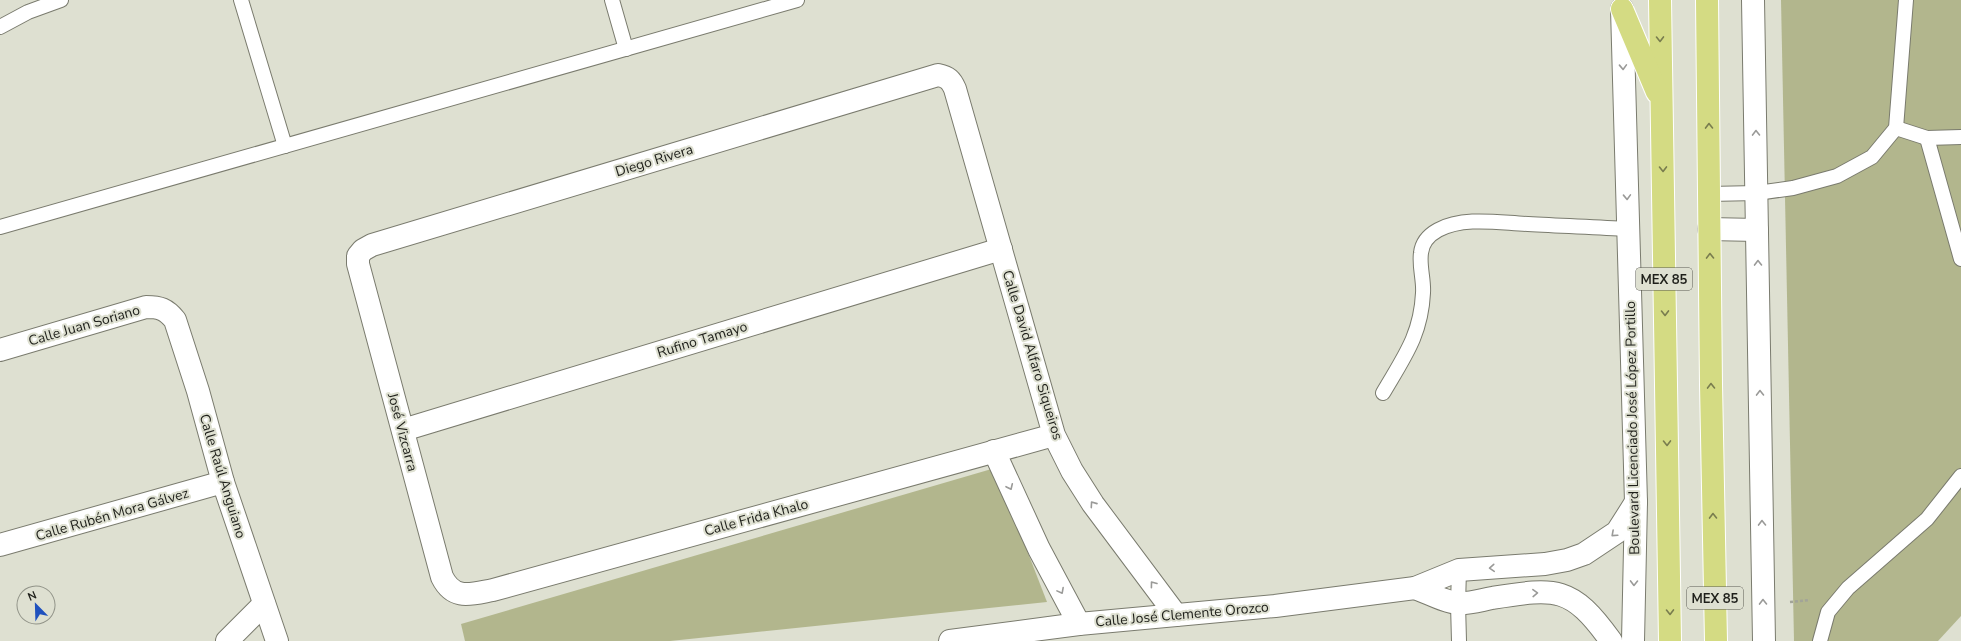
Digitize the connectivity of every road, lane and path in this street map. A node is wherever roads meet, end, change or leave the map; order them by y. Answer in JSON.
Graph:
{"nodes":[{"id":1,"x":61,"y":0,"type":"edge"},
{"id":2,"x":241,"y":0,"type":"edge"},
{"id":3,"x":612,"y":0,"type":"edge"},
{"id":4,"x":797,"y":0,"type":"edge"},
{"id":5,"x":1660,"y":0,"type":"edge"},
{"id":6,"x":1707,"y":0,"type":"edge"},
{"id":7,"x":1753,"y":0,"type":"edge"},
{"id":8,"x":1906,"y":0,"type":"edge"},
{"id":9,"x":1622,"y":4,"type":"edge"},
{"id":10,"x":0,"y":27,"type":"edge"},
{"id":11,"x":626,"y":50,"type":"junction"},
{"id":12,"x":955,"y":90,"type":"joint"},
{"id":13,"x":1662,"y":103,"type":"junction"},
{"id":14,"x":1896,"y":128,"type":"junction"},
{"id":15,"x":1961,"y":137,"type":"edge"},
{"id":16,"x":1927,"y":138,"type":"junction"},
{"id":17,"x":285,"y":146,"type":"junction"},
{"id":18,"x":1757,"y":193,"type":"junction"},
{"id":19,"x":1709,"y":194,"type":"junction"},
{"id":20,"x":0,"y":227,"type":"edge"},
{"id":21,"x":1628,"y":229,"type":"junction"},
{"id":22,"x":1709,"y":229,"type":"junction"},
{"id":23,"x":1758,"y":230,"type":"junction"},
{"id":24,"x":1001,"y":249,"type":"junction"},
{"id":25,"x":1961,"y":260,"type":"edge"},
{"id":26,"x":358,"y":264,"type":"joint"},
{"id":27,"x":168,"y":311,"type":"joint"},
{"id":28,"x":0,"y":350,"type":"edge"},
{"id":29,"x":1383,"y":393,"type":"dead end"},
{"id":30,"x":403,"y":430,"type":"junction"},
{"id":31,"x":1054,"y":435,"type":"junction"},
{"id":32,"x":994,"y":451,"type":"junction"},
{"id":33,"x":1961,"y":476,"type":"edge"},
{"id":34,"x":224,"y":482,"type":"junction"},
{"id":35,"x":1636,"y":502,"type":"junction"},
{"id":36,"x":0,"y":545,"type":"edge"},
{"id":37,"x":1459,"y":570,"type":"junction"},
{"id":38,"x":1415,"y":588,"type":"junction"},
{"id":39,"x":458,"y":594,"type":"joint"},
{"id":40,"x":264,"y":604,"type":"junction"},
{"id":41,"x":1458,"y":604,"type":"junction"},
{"id":42,"x":1176,"y":615,"type":"junction"},
{"id":43,"x":1079,"y":624,"type":"junction"},
{"id":44,"x":227,"y":641,"type":"edge"},
{"id":45,"x":277,"y":641,"type":"edge"},
{"id":46,"x":950,"y":641,"type":"edge"},
{"id":47,"x":1459,"y":641,"type":"edge"},
{"id":48,"x":1611,"y":641,"type":"edge"},
{"id":49,"x":1633,"y":641,"type":"edge"},
{"id":50,"x":1670,"y":641,"type":"edge"},
{"id":51,"x":1716,"y":641,"type":"edge"},
{"id":52,"x":1764,"y":641,"type":"edge"},
{"id":53,"x":1820,"y":641,"type":"edge"}],
"edges":[{"from":1,"to":10,"type":"lane"},
{"from":2,"to":17,"type":"lane"},
{"from":3,"to":11,"type":"lane"},
{"from":4,"to":11,"type":"lane"},
{"from":5,"to":13,"type":"highway","number":"MEX 85","one_way":true},
{"from":19,"to":6,"type":"highway","number":"MEX 85","one_way":true},
{"from":18,"to":7,"type":"street","one_way":true},
{"from":8,"to":14,"type":"lane"},
{"from":9,"to":13,"type":"highway"},
{"from":9,"to":21,"type":"street","name":"Boulevard Licenciado José López Portillo","one_way":true},
{"from":11,"to":17,"type":"lane"},
{"from":12,"to":24,"type":"street","name":"Calle David Alfaro Siqueiros"},
{"from":12,"to":26,"type":"street","name":"Diego Rivera"},
{"from":13,"to":50,"type":"highway","number":"MEX 85","one_way":true},
{"from":14,"to":16,"type":"lane"},
{"from":14,"to":18,"type":"lane"},
{"from":15,"to":16,"type":"lane"},
{"from":16,"to":25,"type":"lane"},
{"from":17,"to":20,"type":"lane"},
{"from":18,"to":19,"type":"lane"},
{"from":18,"to":23,"type":"street"},
{"from":19,"to":22,"type":"highway","number":"MEX 85"},
{"from":21,"to":29,"type":"lane"},
{"from":21,"to":35,"type":"street","name":"Boulevard Licenciado José López Portillo"},
{"from":22,"to":23,"type":"street"},
{"from":51,"to":22,"type":"highway","number":"MEX 85","one_way":true},
{"from":52,"to":23,"type":"street","one_way":true},
{"from":24,"to":30,"type":"street","name":"Rufino Tamayo"},
{"from":24,"to":31,"type":"street","name":"Calle David Alfaro Siqueiros"},
{"from":26,"to":30,"type":"street","name":"José Vizcarra"},
{"from":27,"to":28,"type":"street","name":"Calle Juan Soriano"},
{"from":27,"to":34,"type":"street","name":"Calle Raúl Anguiano"},
{"from":30,"to":39,"type":"street","name":"José Vizcarra"},
{"from":31,"to":32,"type":"street","name":"Calle Frida Khalo"},
{"from":42,"to":31,"type":"street","name":"Calle David Alfaro Siqueiros","one_way":true},
{"from":32,"to":39,"type":"street","name":"Calle Frida Khalo"},
{"from":32,"to":43,"type":"street","one_way":true},
{"from":33,"to":53,"type":"lane"},
{"from":34,"to":36,"type":"street","name":"Calle Rubén Mora Gálvez"},
{"from":34,"to":40,"type":"street","name":"Calle Raúl Anguiano"},
{"from":35,"to":37,"type":"street","name":"Calle José Clemente Orozco","one_way":true},
{"from":35,"to":49,"type":"street","name":"Boulevard Licenciado José López Portillo","one_way":true},
{"from":37,"to":38,"type":"street","name":"Calle José Clemente Orozco"},
{"from":37,"to":41,"type":"lane"},
{"from":38,"to":41,"type":"street","name":"Calle José Clemente Orozco"},
{"from":38,"to":42,"type":"street","name":"Calle José Clemente Orozco"},
{"from":40,"to":44,"type":"street"},
{"from":40,"to":45,"type":"street","name":"Calle Raúl Anguiano"},
{"from":41,"to":47,"type":"lane"},
{"from":41,"to":48,"type":"street","name":"Calle José Clemente Orozco","one_way":true},
{"from":42,"to":43,"type":"street","name":"Calle José Clemente Orozco"},
{"from":43,"to":46,"type":"street","name":"Calle José Clemente Orozco"}]}
